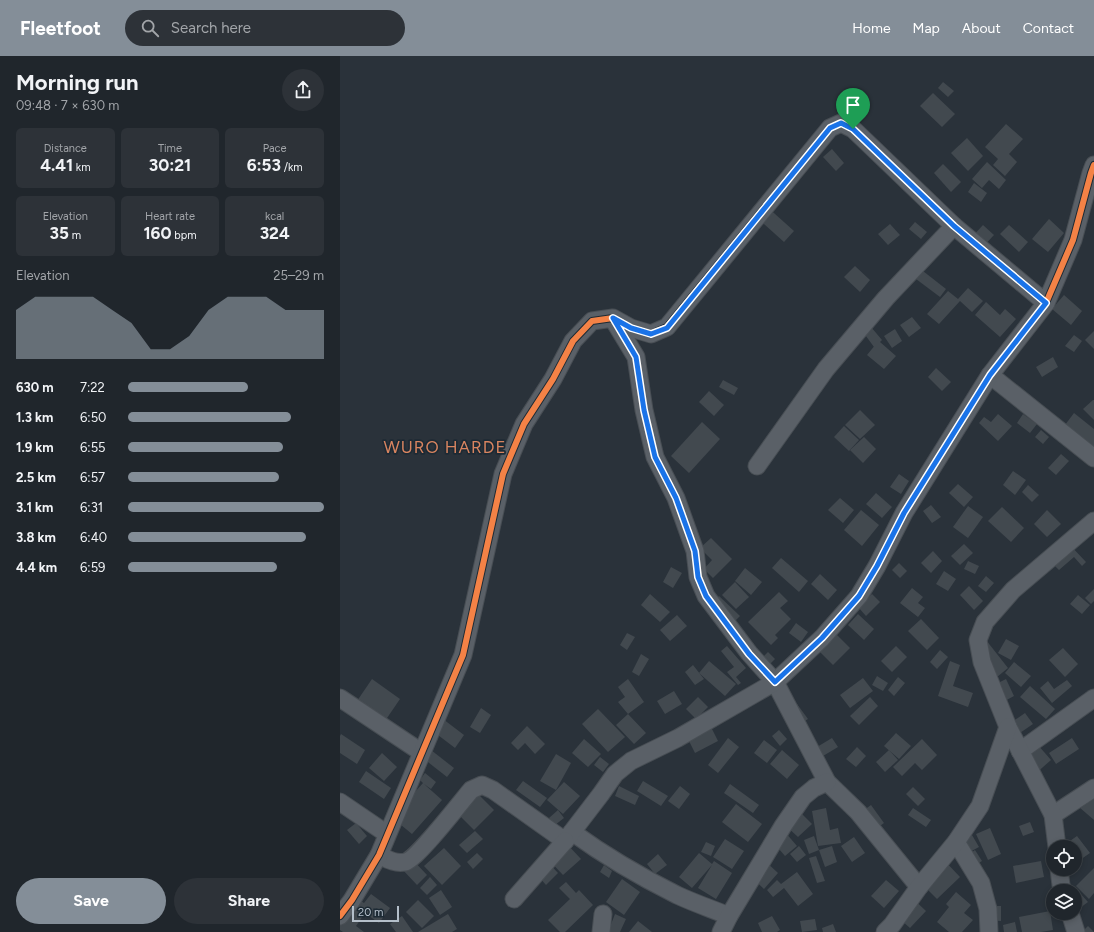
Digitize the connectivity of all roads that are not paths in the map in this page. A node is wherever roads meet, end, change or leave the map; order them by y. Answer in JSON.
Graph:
{"nodes":[{"id":1,"x":1094,"y":164,"type":"edge"},
{"id":2,"x":954,"y":226,"type":"junction"},
{"id":3,"x":1046,"y":303,"type":"junction"},
{"id":4,"x":613,"y":318,"type":"junction"},
{"id":5,"x":990,"y":375,"type":"junction"},
{"id":6,"x":1094,"y":458,"type":"edge"},
{"id":7,"x":757,"y":466,"type":"dead end"},
{"id":8,"x":1094,"y":521,"type":"edge"},
{"id":9,"x":775,"y":682,"type":"junction"},
{"id":10,"x":340,"y":698,"type":"edge"},
{"id":11,"x":1094,"y":698,"type":"edge"},
{"id":12,"x":1008,"y":727,"type":"junction"},
{"id":13,"x":1020,"y":751,"type":"junction"},
{"id":14,"x":421,"y":752,"type":"junction"},
{"id":15,"x":827,"y":782,"type":"junction"},
{"id":16,"x":1094,"y":788,"type":"edge"},
{"id":17,"x":340,"y":802,"type":"edge"},
{"id":18,"x":1053,"y":815,"type":"junction"},
{"id":19,"x":387,"y":834,"type":"junction"},
{"id":20,"x":568,"y":836,"type":"junction"},
{"id":21,"x":1056,"y":840,"type":"edge"},
{"id":22,"x":956,"y":842,"type":"junction"},
{"id":23,"x":379,"y":855,"type":"junction"},
{"id":24,"x":919,"y":888,"type":"junction"},
{"id":25,"x":514,"y":899,"type":"dead end"},
{"id":26,"x":602,"y":914,"type":"dead end"},
{"id":27,"x":340,"y":916,"type":"edge"},
{"id":28,"x":729,"y":916,"type":"junction"},
{"id":29,"x":1072,"y":920,"type":"edge"},
{"id":30,"x":601,"y":932,"type":"edge"},
{"id":31,"x":721,"y":932,"type":"edge"},
{"id":32,"x":885,"y":932,"type":"edge"},
{"id":33,"x":989,"y":932,"type":"edge"},
{"id":34,"x":1076,"y":932,"type":"edge"}],
"edges":[{"from":1,"to":3,"type":"street"},
{"from":2,"to":3,"type":"street"},
{"from":2,"to":4,"type":"street"},
{"from":2,"to":7,"type":"street"},
{"from":3,"to":5,"type":"street"},
{"from":4,"to":9,"type":"street"},
{"from":4,"to":14,"type":"street"},
{"from":5,"to":6,"type":"street"},
{"from":5,"to":9,"type":"street"},
{"from":8,"to":12,"type":"street"},
{"from":9,"to":15,"type":"street"},
{"from":9,"to":20,"type":"street"},
{"from":10,"to":14,"type":"street"},
{"from":11,"to":13,"type":"street"},
{"from":12,"to":13,"type":"street"},
{"from":12,"to":22,"type":"street"},
{"from":13,"to":18,"type":"street"},
{"from":14,"to":19,"type":"street"},
{"from":15,"to":24,"type":"street"},
{"from":15,"to":28,"type":"street"},
{"from":16,"to":18,"type":"street"},
{"from":17,"to":19,"type":"street"},
{"from":18,"to":21,"type":"street"},
{"from":19,"to":23,"type":"street"},
{"from":20,"to":23,"type":"street"},
{"from":20,"to":25,"type":"street"},
{"from":20,"to":28,"type":"street"},
{"from":22,"to":24,"type":"street"},
{"from":22,"to":33,"type":"street"},
{"from":23,"to":27,"type":"street"},
{"from":24,"to":32,"type":"street"},
{"from":26,"to":30,"type":"street"},
{"from":28,"to":31,"type":"street"},
{"from":29,"to":34,"type":"street"}]}
